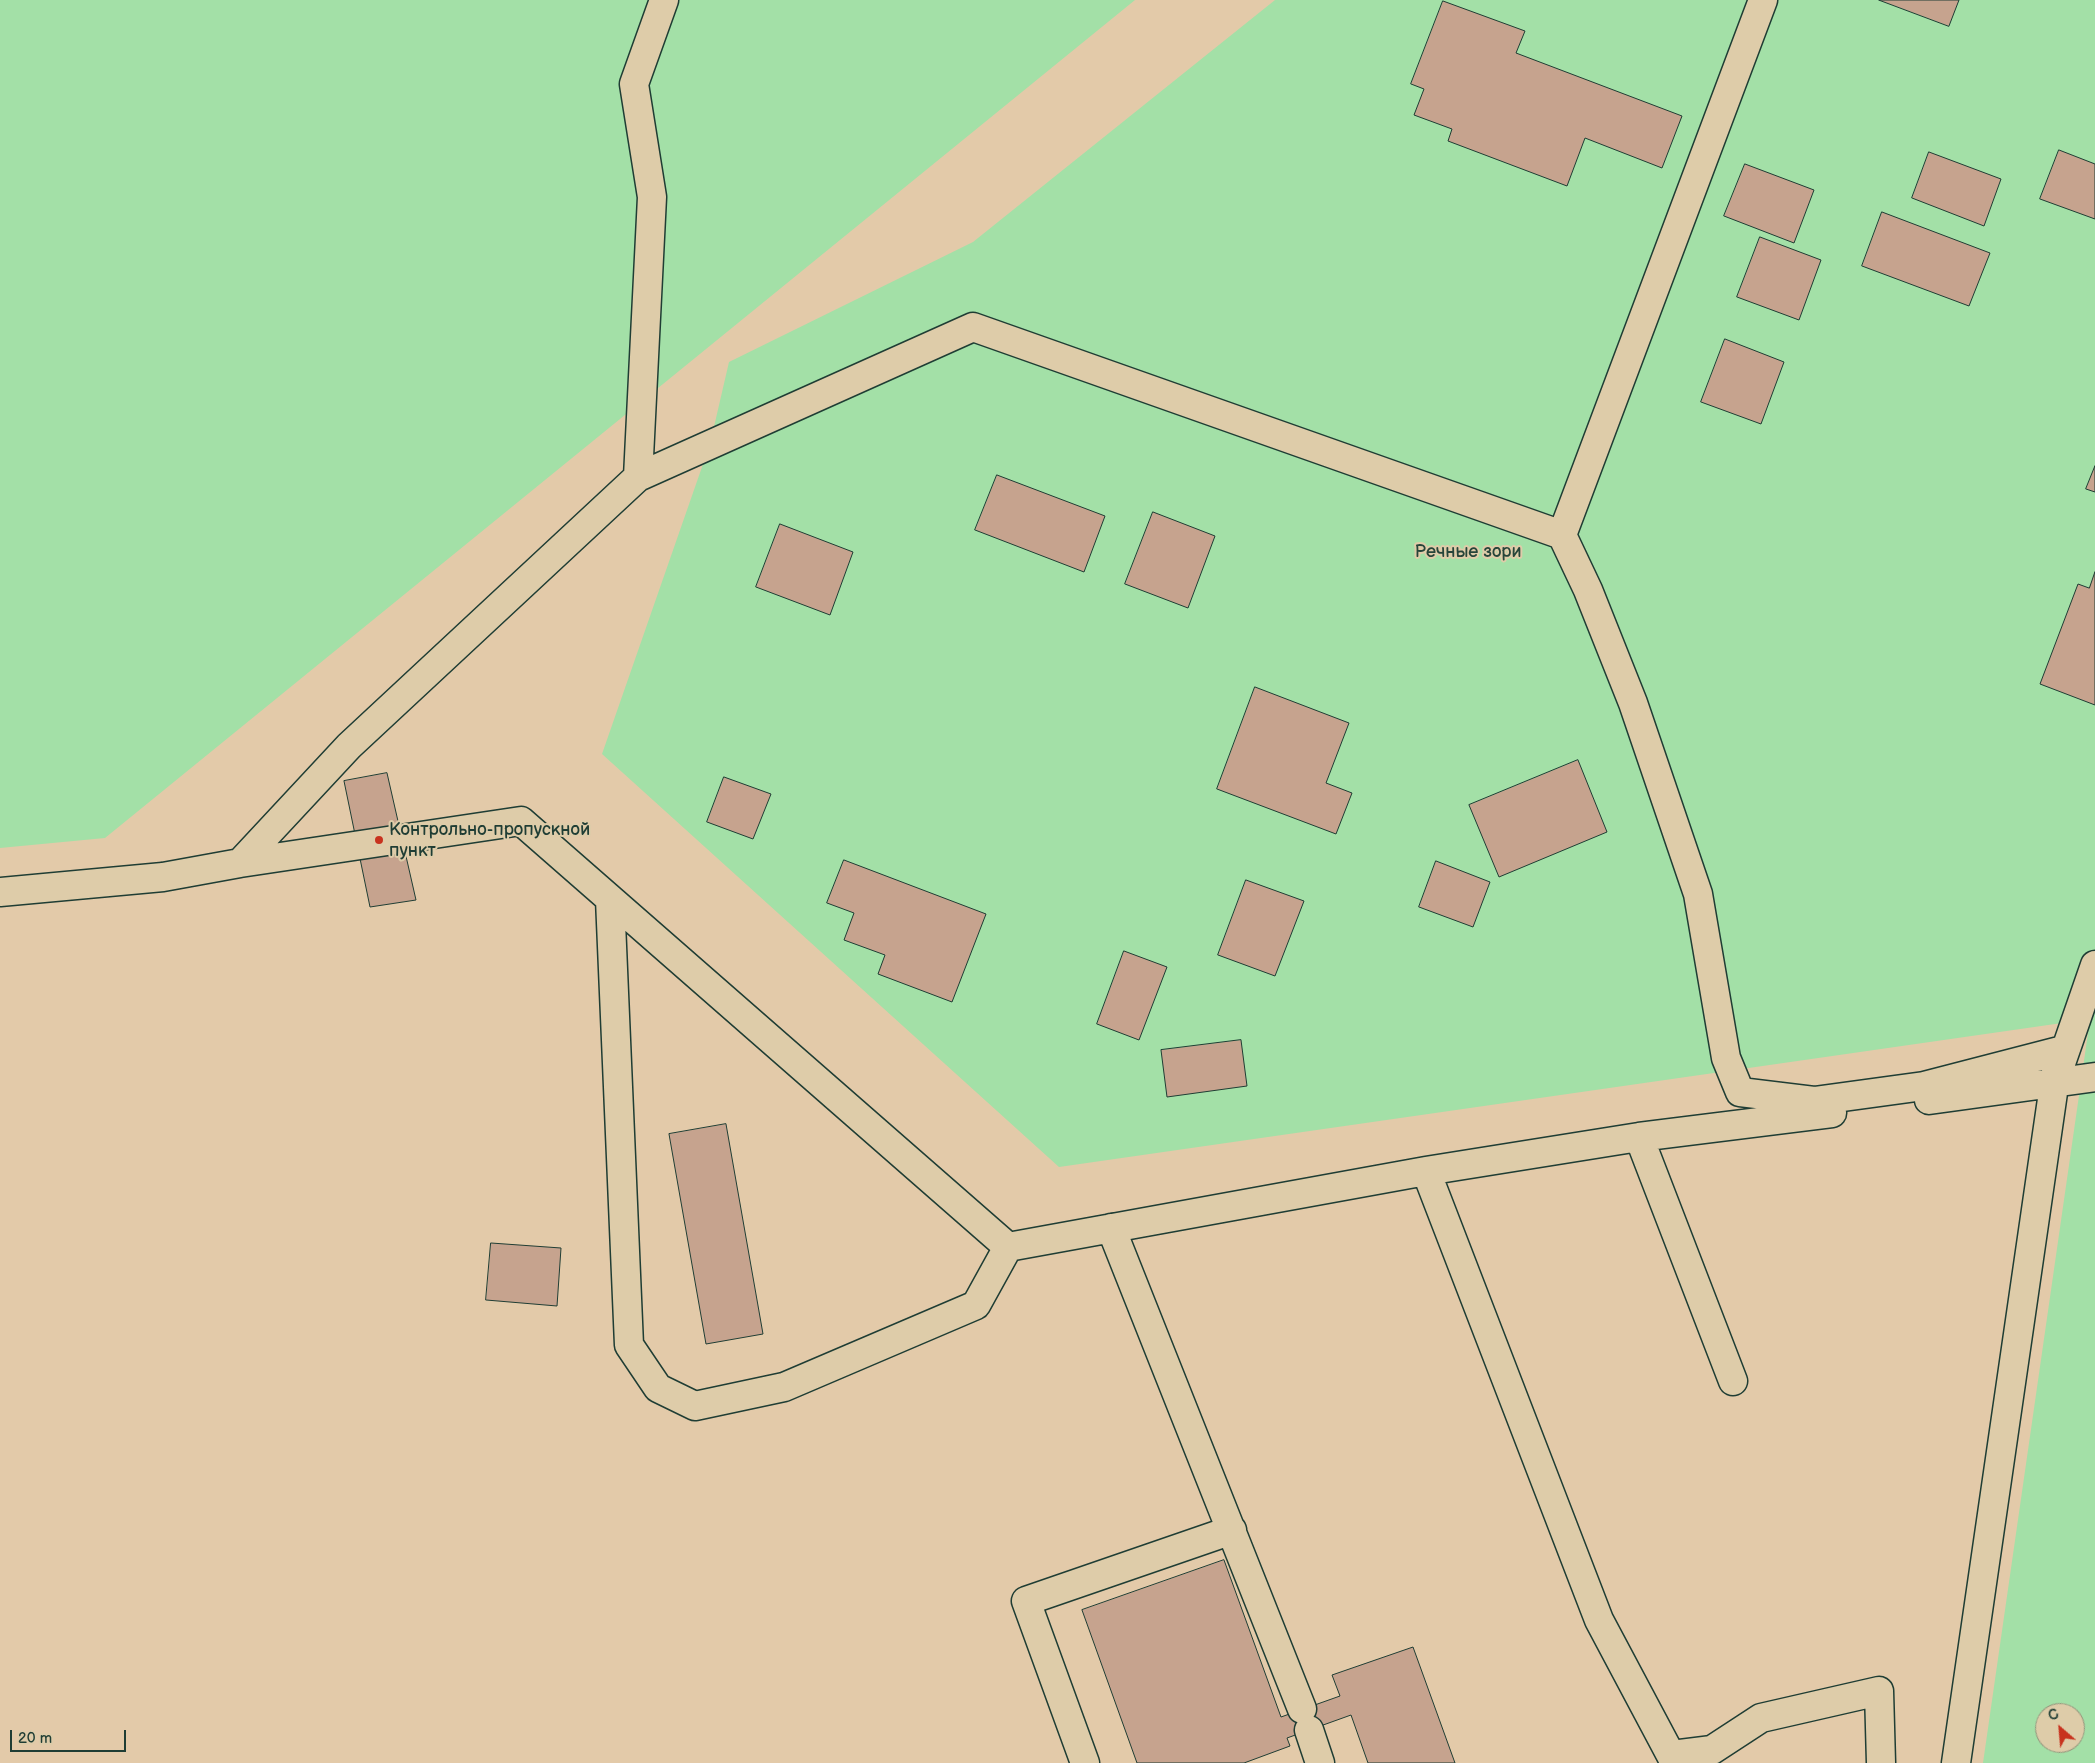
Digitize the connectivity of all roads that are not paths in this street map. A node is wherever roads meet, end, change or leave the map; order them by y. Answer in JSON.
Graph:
{"nodes":[{"id":1,"x":664,"y":0,"type":"edge"},
{"id":2,"x":1763,"y":0,"type":"edge"},
{"id":3,"x":638,"y":477,"type":"junction"},
{"id":4,"x":1562,"y":535,"type":"junction"},
{"id":5,"x":240,"y":863,"type":"junction"},
{"id":6,"x":0,"y":892,"type":"edge"},
{"id":7,"x":610,"y":899,"type":"junction"},
{"id":8,"x":2095,"y":965,"type":"edge"},
{"id":9,"x":2095,"y":1077,"type":"edge"},
{"id":10,"x":2054,"y":1083,"type":"junction"},
{"id":11,"x":1639,"y":1137,"type":"junction"},
{"id":12,"x":1426,"y":1171,"type":"junction"},
{"id":13,"x":1111,"y":1228,"type":"junction"},
{"id":14,"x":1008,"y":1247,"type":"junction"},
{"id":15,"x":1733,"y":1381,"type":"dead end"},
{"id":16,"x":1232,"y":1530,"type":"junction"},
{"id":17,"x":1716,"y":1756,"type":"edge"},
{"id":18,"x":1674,"y":1759,"type":"edge"},
{"id":19,"x":1085,"y":1763,"type":"edge"},
{"id":20,"x":1320,"y":1763,"type":"edge"},
{"id":21,"x":1881,"y":1763,"type":"edge"},
{"id":22,"x":1956,"y":1763,"type":"edge"}],
"edges":[{"from":1,"to":3,"type":"street"},
{"from":2,"to":4,"type":"street"},
{"from":3,"to":4,"type":"street"},
{"from":3,"to":5,"type":"street"},
{"from":4,"to":10,"type":"street"},
{"from":5,"to":6,"type":"street"},
{"from":5,"to":7,"type":"street"},
{"from":7,"to":14,"type":"street"},
{"from":7,"to":14,"type":"street"},
{"from":8,"to":10,"type":"street"},
{"from":9,"to":10,"type":"street"},
{"from":10,"to":11,"type":"street"},
{"from":10,"to":22,"type":"street"},
{"from":11,"to":12,"type":"street"},
{"from":11,"to":15,"type":"street"},
{"from":12,"to":13,"type":"street"},
{"from":12,"to":18,"type":"street"},
{"from":13,"to":14,"type":"street"},
{"from":13,"to":16,"type":"street"},
{"from":16,"to":19,"type":"street"},
{"from":16,"to":20,"type":"street"},
{"from":17,"to":18,"type":"street"},
{"from":17,"to":21,"type":"street"}]}
